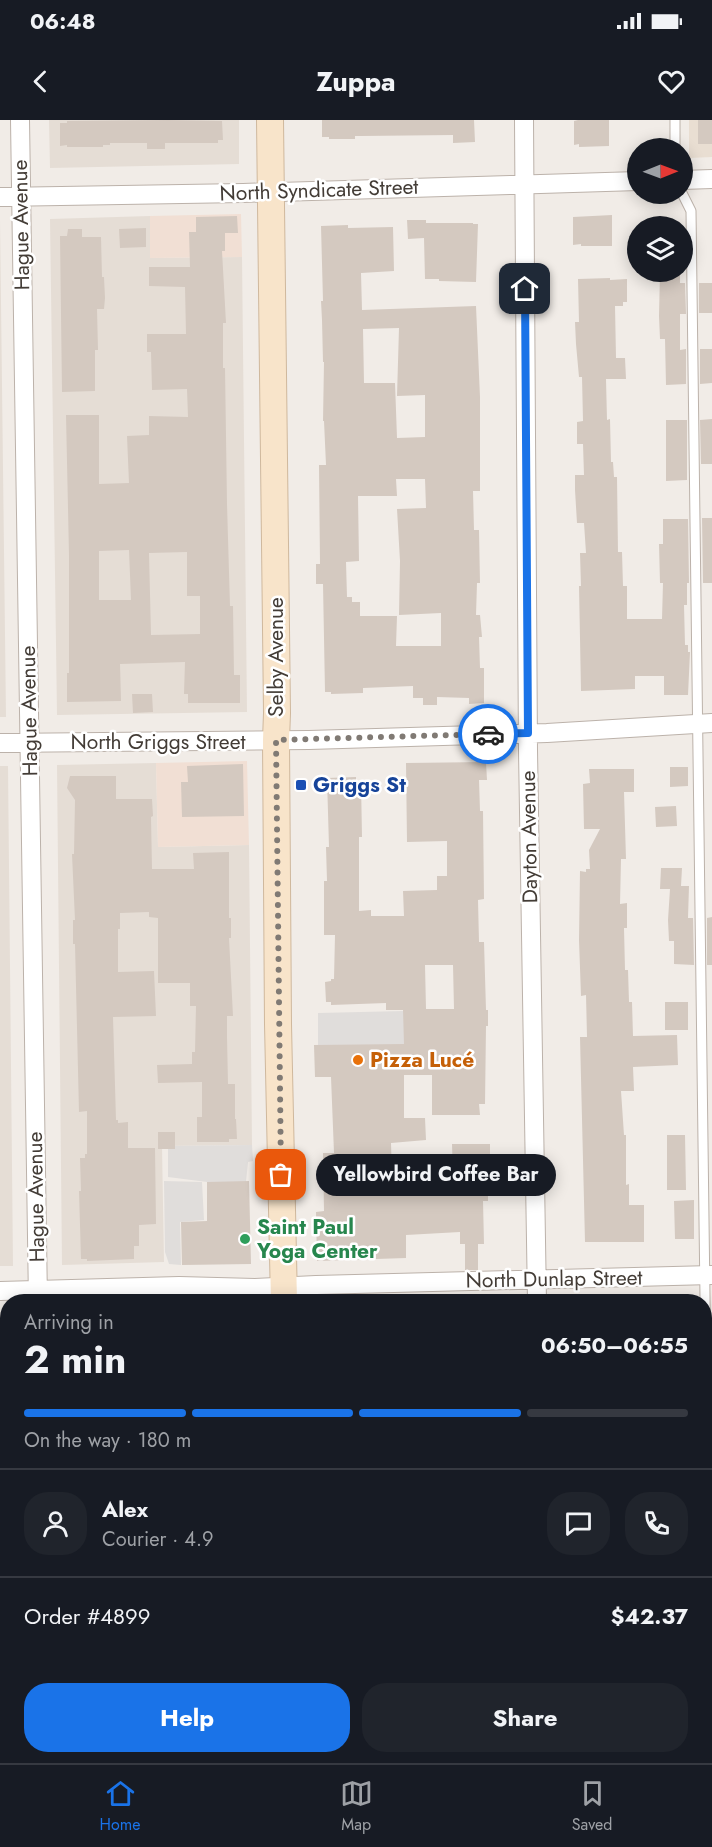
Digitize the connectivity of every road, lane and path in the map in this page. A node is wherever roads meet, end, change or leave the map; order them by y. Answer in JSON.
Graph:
{"nodes":[{"id":1,"x":20,"y":120,"type":"edge"},
{"id":2,"x":270,"y":120,"type":"edge"},
{"id":3,"x":524,"y":120,"type":"edge"},
{"id":4,"x":675,"y":120,"type":"edge"},
{"id":5,"x":675,"y":138,"type":"edge"},
{"id":6,"x":712,"y":179,"type":"edge"},
{"id":7,"x":693,"y":180,"type":"edge"},
{"id":8,"x":627,"y":181,"type":"edge"},
{"id":9,"x":525,"y":183,"type":"junction"},
{"id":10,"x":271,"y":192,"type":"junction"},
{"id":11,"x":21,"y":196,"type":"junction"},
{"id":12,"x":0,"y":197,"type":"edge"},
{"id":13,"x":688,"y":204,"type":"edge"},
{"id":14,"x":705,"y":724,"type":"edge"},
{"id":15,"x":528,"y":733,"type":"junction"},
{"id":16,"x":276,"y":740,"type":"junction"},
{"id":17,"x":29,"y":742,"type":"junction"},
{"id":18,"x":0,"y":743,"type":"edge"},
{"id":19,"x":709,"y":1276,"type":"edge"},
{"id":20,"x":537,"y":1279,"type":"junction"},
{"id":21,"x":0,"y":1292,"type":"edge"},
{"id":22,"x":19,"y":1294,"type":"edge"},
{"id":23,"x":38,"y":1294,"type":"edge"},
{"id":24,"x":66,"y":1294,"type":"edge"},
{"id":25,"x":284,"y":1294,"type":"edge"},
{"id":26,"x":537,"y":1294,"type":"edge"},
{"id":27,"x":709,"y":1294,"type":"edge"}],
"edges":[{"from":1,"to":11,"type":"street","name":"Hague Avenue"},
{"from":2,"to":10,"type":"street","name":"Selby Avenue"},
{"from":3,"to":9,"type":"street","name":"Dayton Avenue"},
{"from":4,"to":5,"type":"lane"},
{"from":6,"to":7,"type":"street"},
{"from":8,"to":9,"type":"street","name":"North Syndicate Street"},
{"from":9,"to":10,"type":"street","name":"North Syndicate Street"},
{"from":9,"to":15,"type":"street","name":"Dayton Avenue"},
{"from":10,"to":11,"type":"street","name":"North Syndicate Street"},
{"from":10,"to":16,"type":"street","name":"Selby Avenue"},
{"from":11,"to":12,"type":"street","name":"North Syndicate Street"},
{"from":11,"to":17,"type":"street","name":"Hague Avenue"},
{"from":13,"to":14,"type":"lane"},
{"from":14,"to":15,"type":"street","name":"North Griggs Street"},
{"from":14,"to":19,"type":"lane"},
{"from":15,"to":16,"type":"street","name":"North Griggs Street"},
{"from":15,"to":20,"type":"street","name":"Dayton Avenue"},
{"from":16,"to":17,"type":"street","name":"North Griggs Street"},
{"from":16,"to":25,"type":"street","name":"Selby Avenue"},
{"from":17,"to":18,"type":"street","name":"North Griggs Street"},
{"from":17,"to":23,"type":"street","name":"Hague Avenue"},
{"from":19,"to":20,"type":"street","name":"North Dunlap Street"},
{"from":19,"to":27,"type":"lane"},
{"from":20,"to":25,"type":"street","name":"North Dunlap Street"},
{"from":20,"to":26,"type":"street","name":"Dayton Avenue"},
{"from":21,"to":22,"type":"street","name":"North Dunlap Street"},
{"from":24,"to":25,"type":"street","name":"North Dunlap Street"}]}
